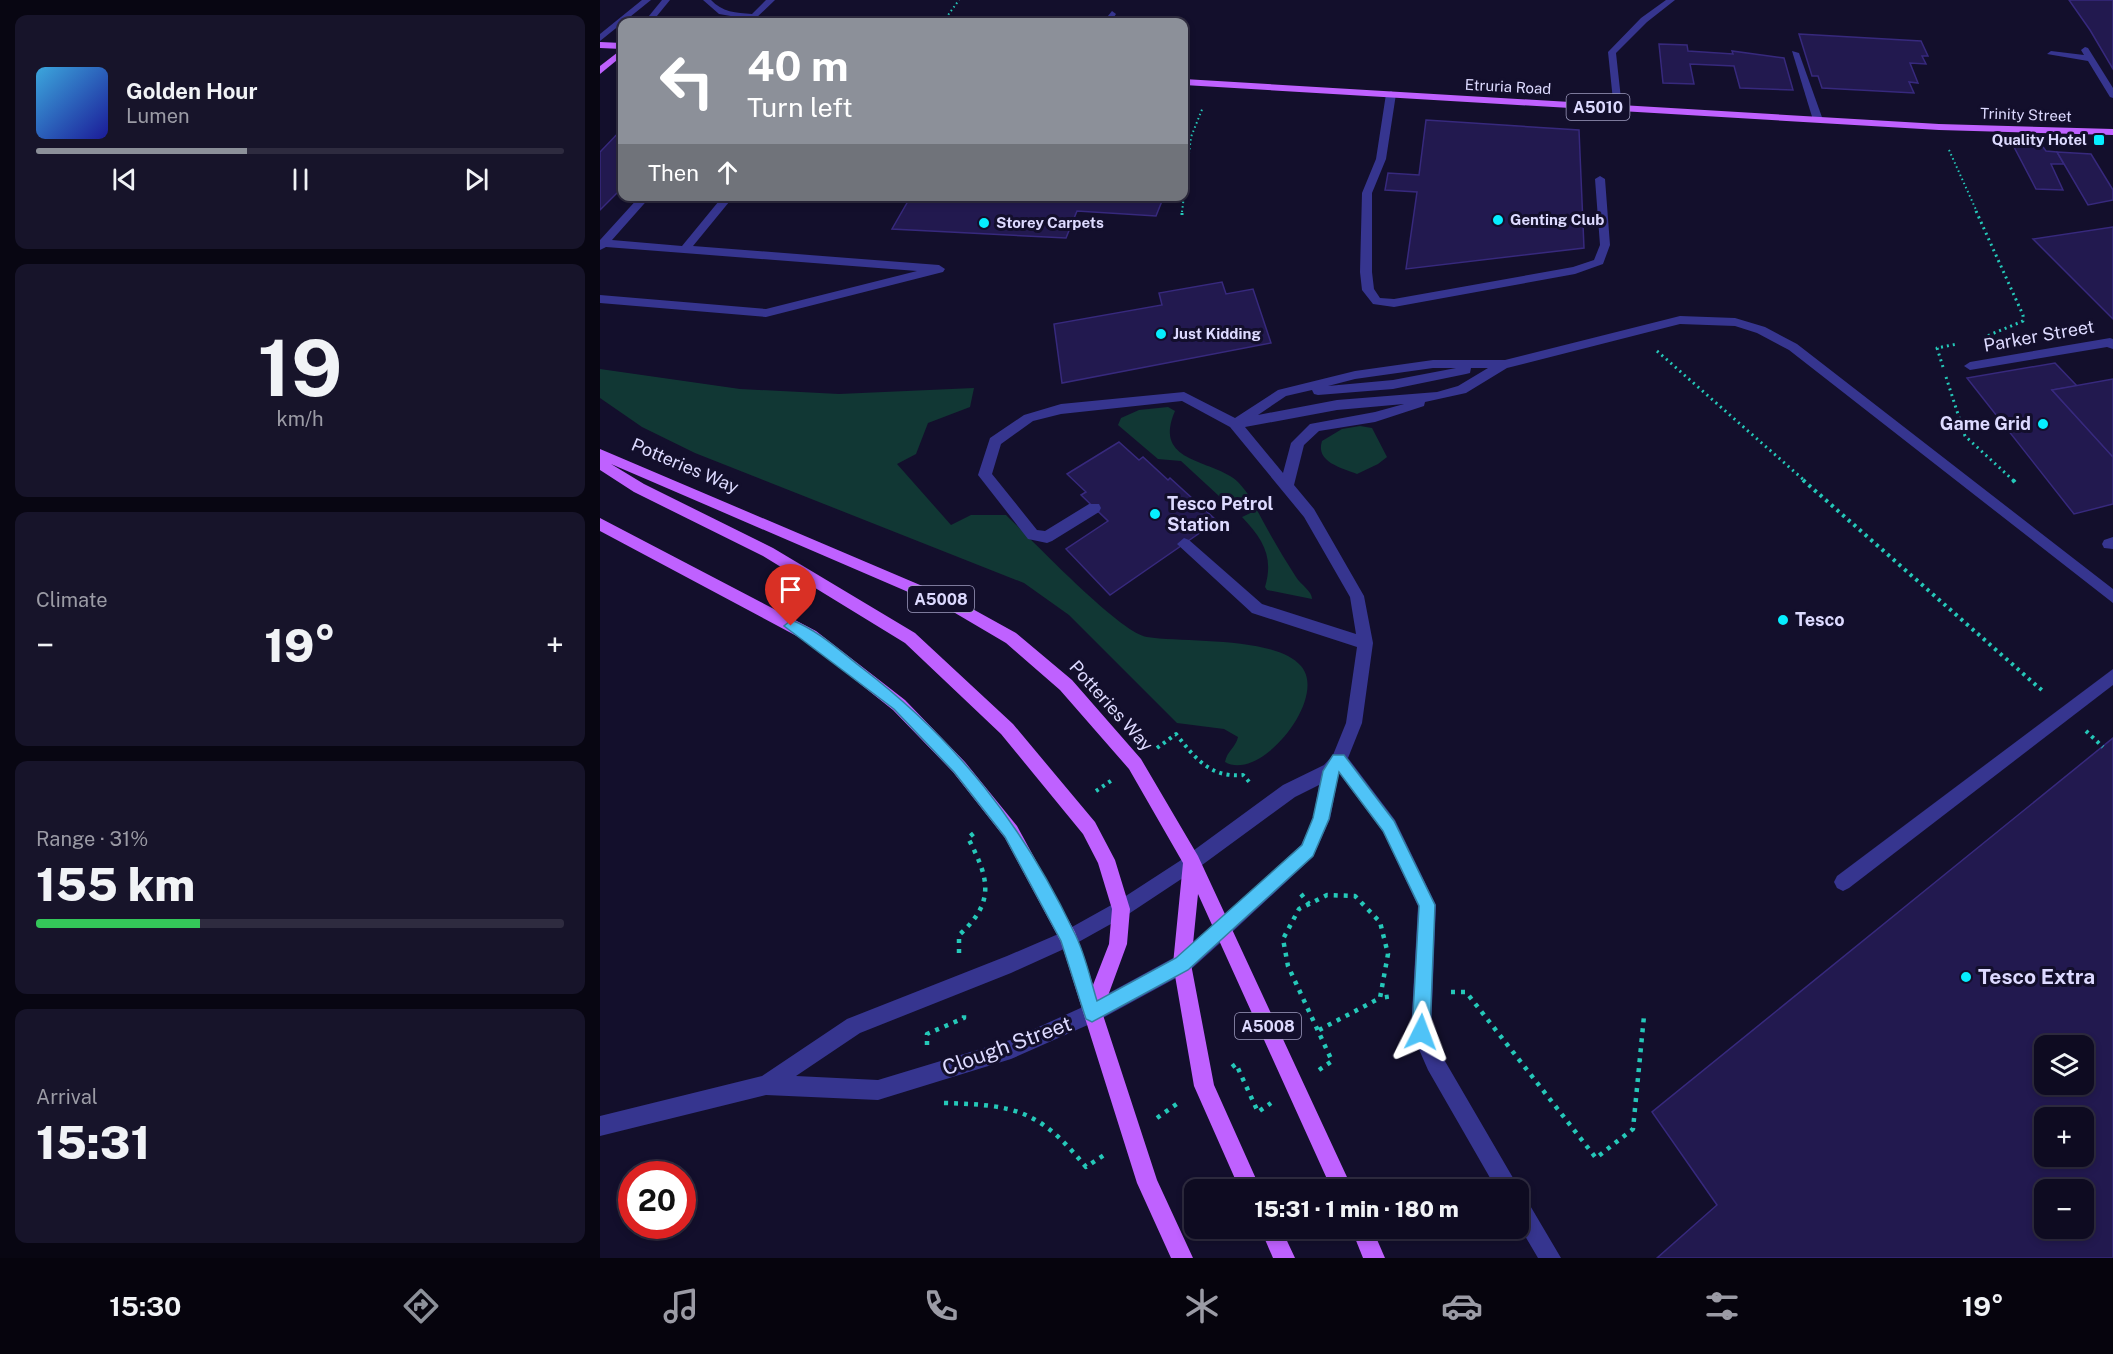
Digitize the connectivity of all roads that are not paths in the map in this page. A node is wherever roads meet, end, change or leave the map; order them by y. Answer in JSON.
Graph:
{"nodes":[{"id":1,"x":646,"y":0,"type":"edge"},
{"id":2,"x":666,"y":0,"type":"edge"},
{"id":3,"x":706,"y":0,"type":"edge"},
{"id":4,"x":771,"y":0,"type":"edge"},
{"id":5,"x":1671,"y":0,"type":"edge"},
{"id":6,"x":1112,"y":14,"type":"dead end"},
{"id":7,"x":624,"y":18,"type":"edge"},
{"id":8,"x":651,"y":18,"type":"edge"},
{"id":9,"x":1110,"y":18,"type":"edge"},
{"id":10,"x":618,"y":23,"type":"edge"},
{"id":11,"x":600,"y":38,"type":"edge"},
{"id":12,"x":600,"y":45,"type":"edge"},
{"id":13,"x":618,"y":46,"type":"edge"},
{"id":14,"x":2085,"y":50,"type":"dead end"},
{"id":15,"x":1795,"y":53,"type":"dead end"},
{"id":16,"x":2051,"y":54,"type":"dead end"},
{"id":17,"x":618,"y":55,"type":"edge"},
{"id":18,"x":2091,"y":59,"type":"junction"},
{"id":19,"x":618,"y":67,"type":"edge"},
{"id":20,"x":601,"y":69,"type":"edge"},
{"id":21,"x":1188,"y":82,"type":"edge"},
{"id":22,"x":1391,"y":94,"type":"junction"},
{"id":23,"x":2113,"y":95,"type":"edge"},
{"id":24,"x":1617,"y":108,"type":"junction"},
{"id":25,"x":1818,"y":120,"type":"junction"},
{"id":26,"x":1939,"y":127,"type":"joint"},
{"id":27,"x":2113,"y":132,"type":"edge"},
{"id":28,"x":1600,"y":179,"type":"dead end"},
{"id":29,"x":642,"y":201,"type":"edge"},
{"id":30,"x":725,"y":201,"type":"edge"},
{"id":31,"x":602,"y":245,"type":"edge"},
{"id":32,"x":685,"y":249,"type":"junction"},
{"id":33,"x":600,"y":300,"type":"edge"},
{"id":34,"x":2112,"y":343,"type":"edge"},
{"id":35,"x":1505,"y":364,"type":"junction"},
{"id":36,"x":1970,"y":366,"type":"dead end"},
{"id":37,"x":1437,"y":396,"type":"junction"},
{"id":38,"x":1235,"y":424,"type":"junction"},
{"id":39,"x":600,"y":454,"type":"edge"},
{"id":40,"x":600,"y":464,"type":"edge"},
{"id":41,"x":1287,"y":485,"type":"junction"},
{"id":42,"x":1094,"y":508,"type":"dead end"},
{"id":43,"x":600,"y":524,"type":"edge"},
{"id":44,"x":1184,"y":544,"type":"dead end"},
{"id":45,"x":2113,"y":597,"type":"edge"},
{"id":46,"x":1365,"y":643,"type":"junction"},
{"id":47,"x":2113,"y":676,"type":"edge"},
{"id":48,"x":1334,"y":765,"type":"junction"},
{"id":49,"x":1192,"y":862,"type":"junction"},
{"id":50,"x":1843,"y":882,"type":"dead end"},
{"id":51,"x":1121,"y":909,"type":"junction"},
{"id":52,"x":1223,"y":929,"type":"junction"},
{"id":53,"x":1069,"y":938,"type":"junction"},
{"id":54,"x":1182,"y":964,"type":"junction"},
{"id":55,"x":1092,"y":1013,"type":"junction"},
{"id":56,"x":766,"y":1085,"type":"junction"},
{"id":57,"x":600,"y":1126,"type":"edge"},
{"id":58,"x":1246,"y":1179,"type":"edge"},
{"id":59,"x":1338,"y":1179,"type":"edge"},
{"id":60,"x":1503,"y":1179,"type":"edge"},
{"id":61,"x":1529,"y":1223,"type":"edge"},
{"id":62,"x":1275,"y":1239,"type":"edge"},
{"id":63,"x":1366,"y":1239,"type":"edge"},
{"id":64,"x":1182,"y":1258,"type":"edge"},
{"id":65,"x":1284,"y":1258,"type":"edge"},
{"id":66,"x":1374,"y":1258,"type":"edge"},
{"id":67,"x":1550,"y":1258,"type":"edge"}],
"edges":[{"from":1,"to":7,"type":"street"},
{"from":2,"to":8,"type":"street"},
{"from":3,"to":4,"type":"street"},
{"from":5,"to":24,"type":"street"},
{"from":6,"to":9,"type":"street"},
{"from":10,"to":11,"type":"street"},
{"from":12,"to":13,"type":"main road"},
{"from":14,"to":18,"type":"street"},
{"from":15,"to":25,"type":"street"},
{"from":16,"to":18,"type":"street"},
{"from":17,"to":20,"type":"main road"},
{"from":18,"to":23,"type":"street"},
{"from":19,"to":20,"type":"main road"},
{"from":21,"to":22,"type":"main road","name":"Etruria Road","number":"A5010"},
{"from":22,"to":24,"type":"main road","name":"Etruria Road","number":"A5010"},
{"from":22,"to":28,"type":"street"},
{"from":24,"to":25,"type":"main road","name":"Etruria Road","number":"A5010"},
{"from":25,"to":26,"type":"main road","name":"Etruria Road","number":"A5010"},
{"from":26,"to":27,"type":"main road","name":"Trinity Street","number":"A5010"},
{"from":29,"to":31,"type":"street"},
{"from":30,"to":32,"type":"street"},
{"from":31,"to":32,"type":"street"},
{"from":32,"to":33,"type":"street"},
{"from":34,"to":36,"type":"street","name":"Parker Street"},
{"from":35,"to":37,"type":"street"},
{"from":35,"to":38,"type":"street"},
{"from":35,"to":45,"type":"street"},
{"from":37,"to":38,"type":"street"},
{"from":37,"to":41,"type":"street"},
{"from":38,"to":41,"type":"street","name":"Clough Street"},
{"from":38,"to":42,"type":"street"},
{"from":39,"to":49,"type":"main road","name":"Potteries Way","number":"A5008"},
{"from":40,"to":51,"type":"main road","number":"A5008"},
{"from":41,"to":46,"type":"street","name":"Clough Street"},
{"from":43,"to":53,"type":"main road"},
{"from":44,"to":46,"type":"street"},
{"from":46,"to":48,"type":"street","name":"Clough Street"},
{"from":47,"to":50,"type":"street"},
{"from":48,"to":49,"type":"street","name":"Clough Street"},
{"from":48,"to":52,"type":"street","name":"Clough Street"},
{"from":48,"to":60,"type":"street"},
{"from":49,"to":51,"type":"street","name":"Clough Street"},
{"from":49,"to":52,"type":"main road","name":"Potteries Way","number":"A5008"},
{"from":49,"to":54,"type":"main road"},
{"from":51,"to":53,"type":"street","name":"Clough Street"},
{"from":51,"to":55,"type":"main road","number":"A5008"},
{"from":52,"to":54,"type":"street","name":"Clough Street"},
{"from":52,"to":59,"type":"main road","name":"Potteries Way","number":"A5008"},
{"from":53,"to":55,"type":"main road"},
{"from":53,"to":56,"type":"street","name":"Clough Street"},
{"from":54,"to":55,"type":"street","name":"Clough Street"},
{"from":54,"to":58,"type":"main road"},
{"from":55,"to":56,"type":"street","name":"Clough Street"},
{"from":55,"to":64,"type":"main road"},
{"from":56,"to":57,"type":"street","name":"Clough Street"},
{"from":61,"to":67,"type":"street"},
{"from":62,"to":65,"type":"main road"},
{"from":63,"to":66,"type":"main road"}]}
